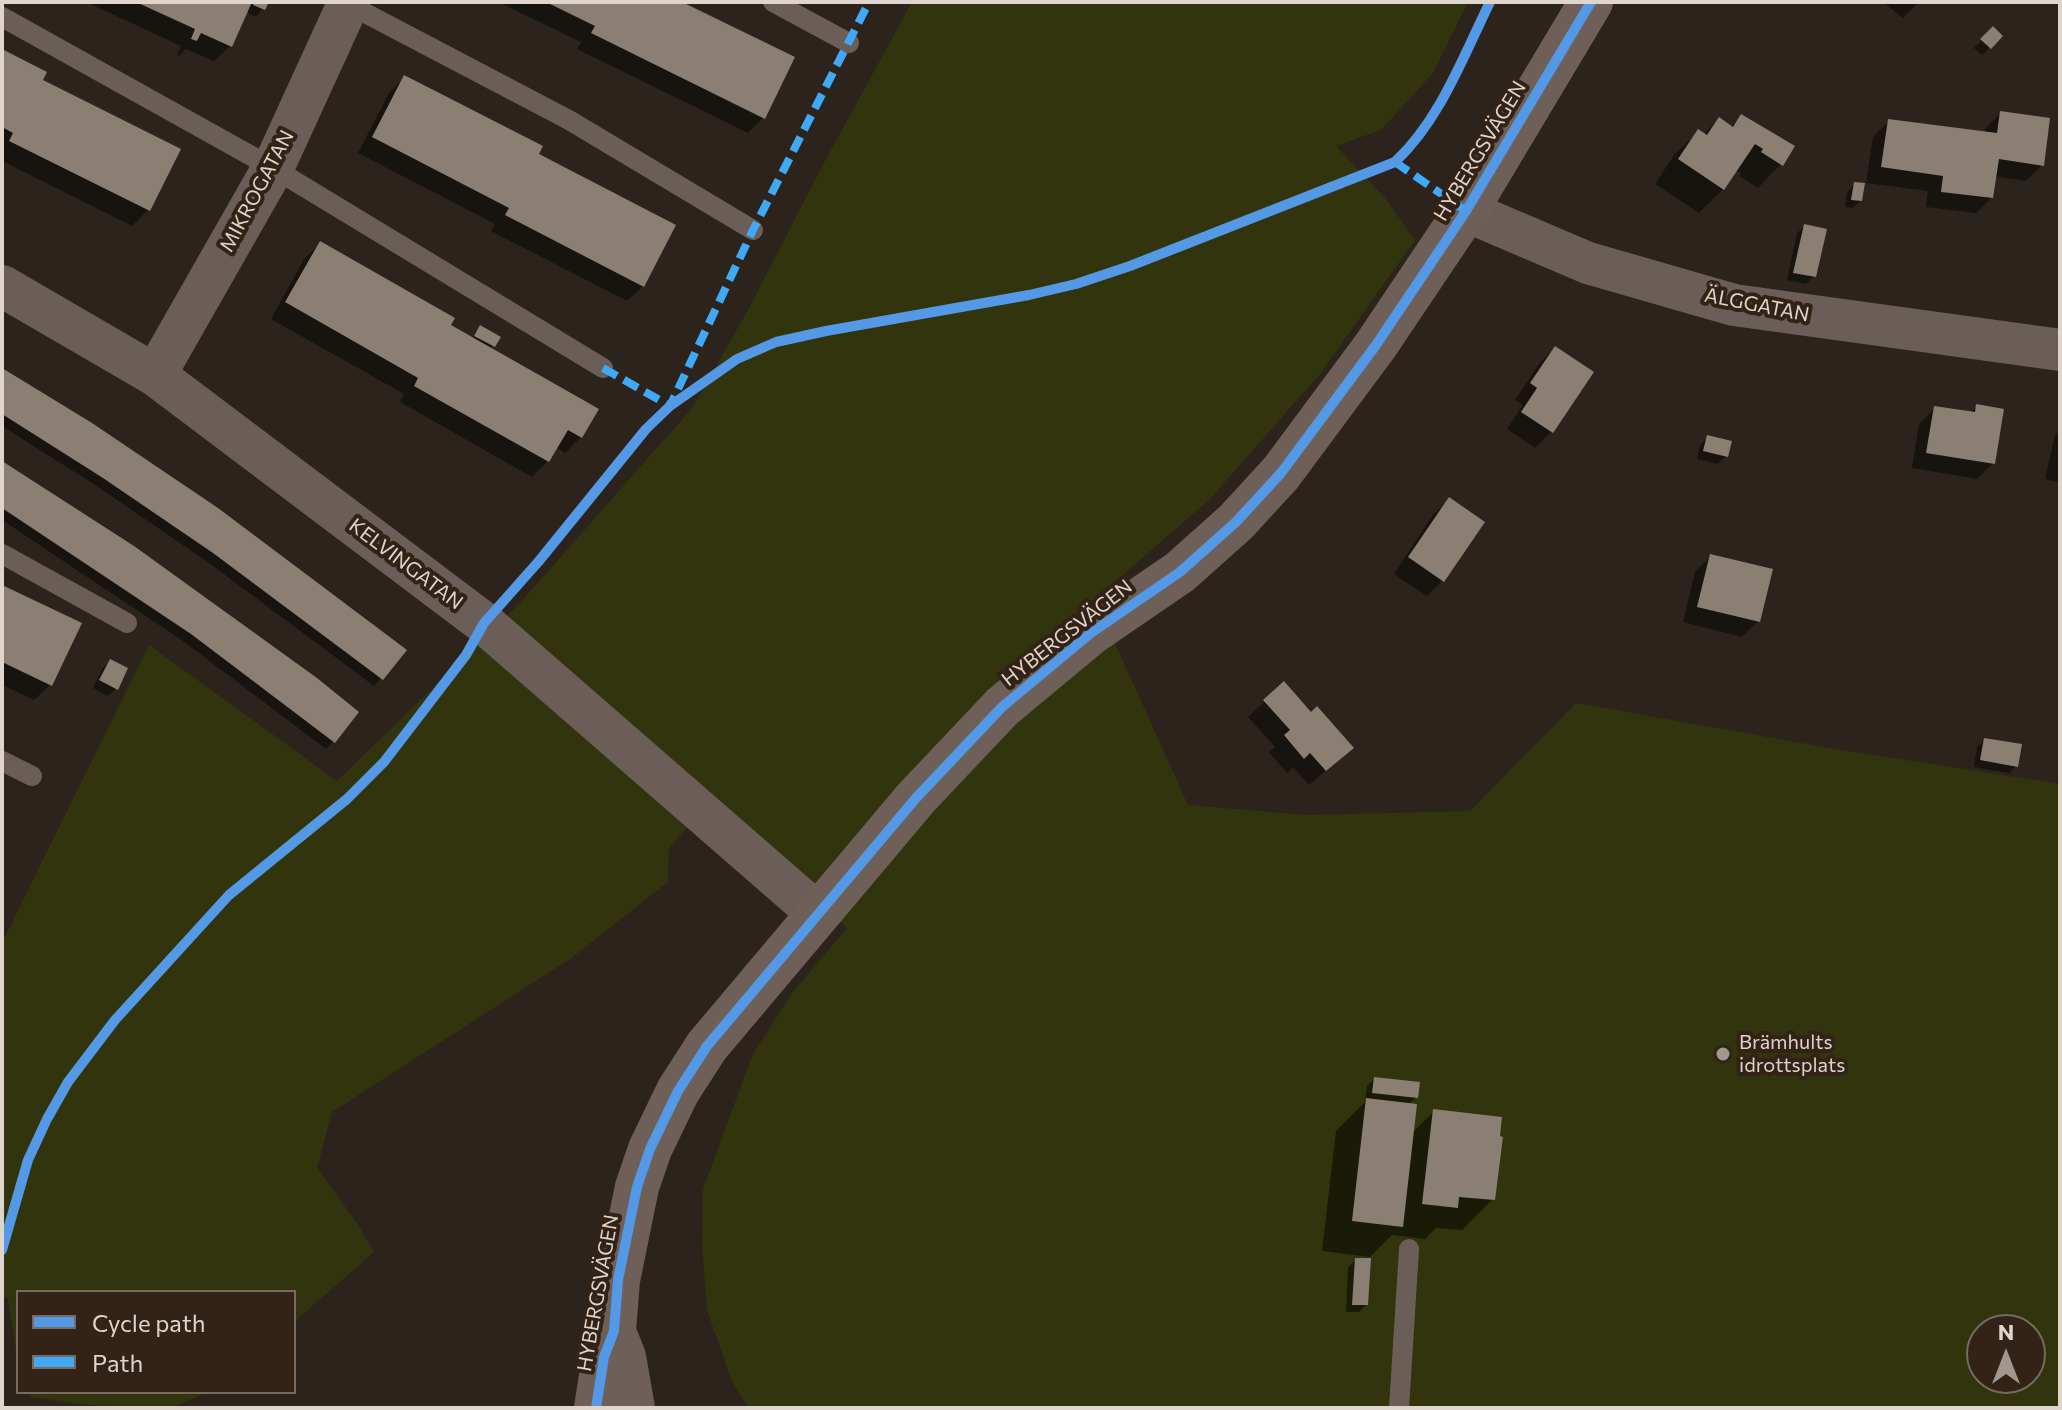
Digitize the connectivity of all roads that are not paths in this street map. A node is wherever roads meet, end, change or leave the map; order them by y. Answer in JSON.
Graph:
{"nodes":[{"id":1,"x":773,"y":2,"type":"edge"},
{"id":2,"x":1591,"y":2,"type":"edge"},
{"id":3,"x":347,"y":3,"type":"edge"},
{"id":4,"x":2,"y":17,"type":"edge"},
{"id":5,"x":849,"y":43,"type":"dead end"},
{"id":6,"x":273,"y":168,"type":"junction"},
{"id":7,"x":1466,"y":211,"type":"junction"},
{"id":8,"x":753,"y":230,"type":"dead end"},
{"id":9,"x":2,"y":286,"type":"edge"},
{"id":10,"x":2060,"y":350,"type":"edge"},
{"id":11,"x":603,"y":368,"type":"dead end"},
{"id":12,"x":155,"y":375,"type":"junction"},
{"id":13,"x":2,"y":554,"type":"edge"},
{"id":14,"x":127,"y":623,"type":"dead end"},
{"id":15,"x":2,"y":761,"type":"edge"},
{"id":16,"x":32,"y":776,"type":"dead end"},
{"id":17,"x":817,"y":913,"type":"junction"},
{"id":18,"x":1409,"y":1249,"type":"dead end"},
{"id":19,"x":614,"y":1331,"type":"junction"},
{"id":20,"x":596,"y":1408,"type":"edge"},
{"id":21,"x":633,"y":1408,"type":"edge"},
{"id":22,"x":1399,"y":1408,"type":"edge"}],
"edges":[{"from":1,"to":5,"type":"lane"},
{"from":2,"to":7,"type":"street","name":"HYBERGSVÄGEN"},
{"from":3,"to":6,"type":"street","name":"MIKROGATAN"},
{"from":3,"to":8,"type":"lane"},
{"from":4,"to":6,"type":"lane"},
{"from":6,"to":11,"type":"lane"},
{"from":6,"to":12,"type":"street","name":"MIKROGATAN"},
{"from":7,"to":10,"type":"street","name":"ÄLGGATAN"},
{"from":7,"to":17,"type":"street","name":"HYBERGSVÄGEN"},
{"from":9,"to":12,"type":"street","name":"KELVINGATAN"},
{"from":12,"to":17,"type":"street","name":"KELVINGATAN"},
{"from":13,"to":14,"type":"lane"},
{"from":15,"to":16,"type":"lane"},
{"from":17,"to":19,"type":"street","name":"HYBERGSVÄGEN"},
{"from":18,"to":22,"type":"lane"},
{"from":19,"to":20,"type":"street","name":"HYBERGSVÄGEN"},
{"from":19,"to":21,"type":"street","name":"HYBERGSVÄGEN"}]}
